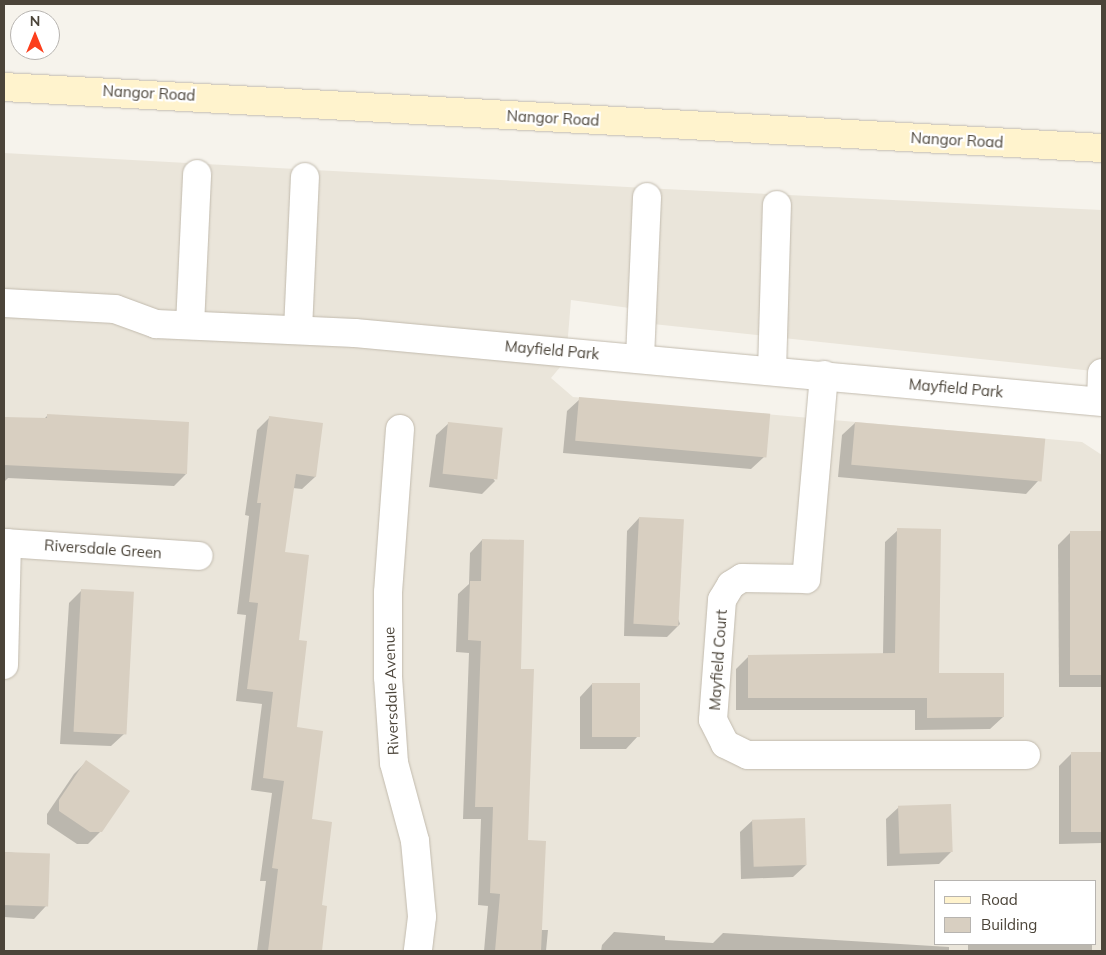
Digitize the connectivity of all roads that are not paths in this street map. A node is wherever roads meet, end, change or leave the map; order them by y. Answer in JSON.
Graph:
{"nodes":[{"id":1,"x":4,"y":86,"type":"edge"},
{"id":2,"x":1102,"y":148,"type":"edge"},
{"id":3,"x":196,"y":174,"type":"dead end"},
{"id":4,"x":305,"y":177,"type":"dead end"},
{"id":5,"x":647,"y":197,"type":"dead end"},
{"id":6,"x":777,"y":205,"type":"dead end"},
{"id":7,"x":4,"y":303,"type":"edge"},
{"id":8,"x":190,"y":325,"type":"junction"},
{"id":9,"x":298,"y":330,"type":"junction"},
{"id":10,"x":640,"y":358,"type":"junction"},
{"id":11,"x":772,"y":370,"type":"junction"},
{"id":12,"x":1102,"y":373,"type":"edge"},
{"id":13,"x":824,"y":375,"type":"junction"},
{"id":14,"x":1102,"y":402,"type":"edge"},
{"id":15,"x":400,"y":429,"type":"dead end"},
{"id":16,"x":6,"y":543,"type":"edge"},
{"id":17,"x":199,"y":556,"type":"dead end"},
{"id":18,"x":4,"y":665,"type":"edge"},
{"id":19,"x":1026,"y":755,"type":"dead end"},
{"id":20,"x":418,"y":951,"type":"edge"}],
"edges":[{"from":1,"to":2,"type":"main road","name":"Nangor Road"},
{"from":3,"to":8,"type":"street"},
{"from":4,"to":9,"type":"street"},
{"from":5,"to":10,"type":"street"},
{"from":6,"to":11,"type":"street"},
{"from":7,"to":8,"type":"street","name":"Mayfield Park"},
{"from":8,"to":9,"type":"street","name":"Mayfield Park"},
{"from":9,"to":10,"type":"street","name":"Mayfield Park"},
{"from":10,"to":11,"type":"street","name":"Mayfield Park"},
{"from":11,"to":13,"type":"street","name":"Mayfield Park"},
{"from":12,"to":14,"type":"street"},
{"from":13,"to":14,"type":"street","name":"Mayfield Park"},
{"from":13,"to":19,"type":"street","name":"Mayfield Court"},
{"from":15,"to":20,"type":"street","name":"Riversdale Avenue"},
{"from":16,"to":17,"type":"street","name":"Riversdale Green"},
{"from":16,"to":18,"type":"street","name":"Riversdale Green"}]}
